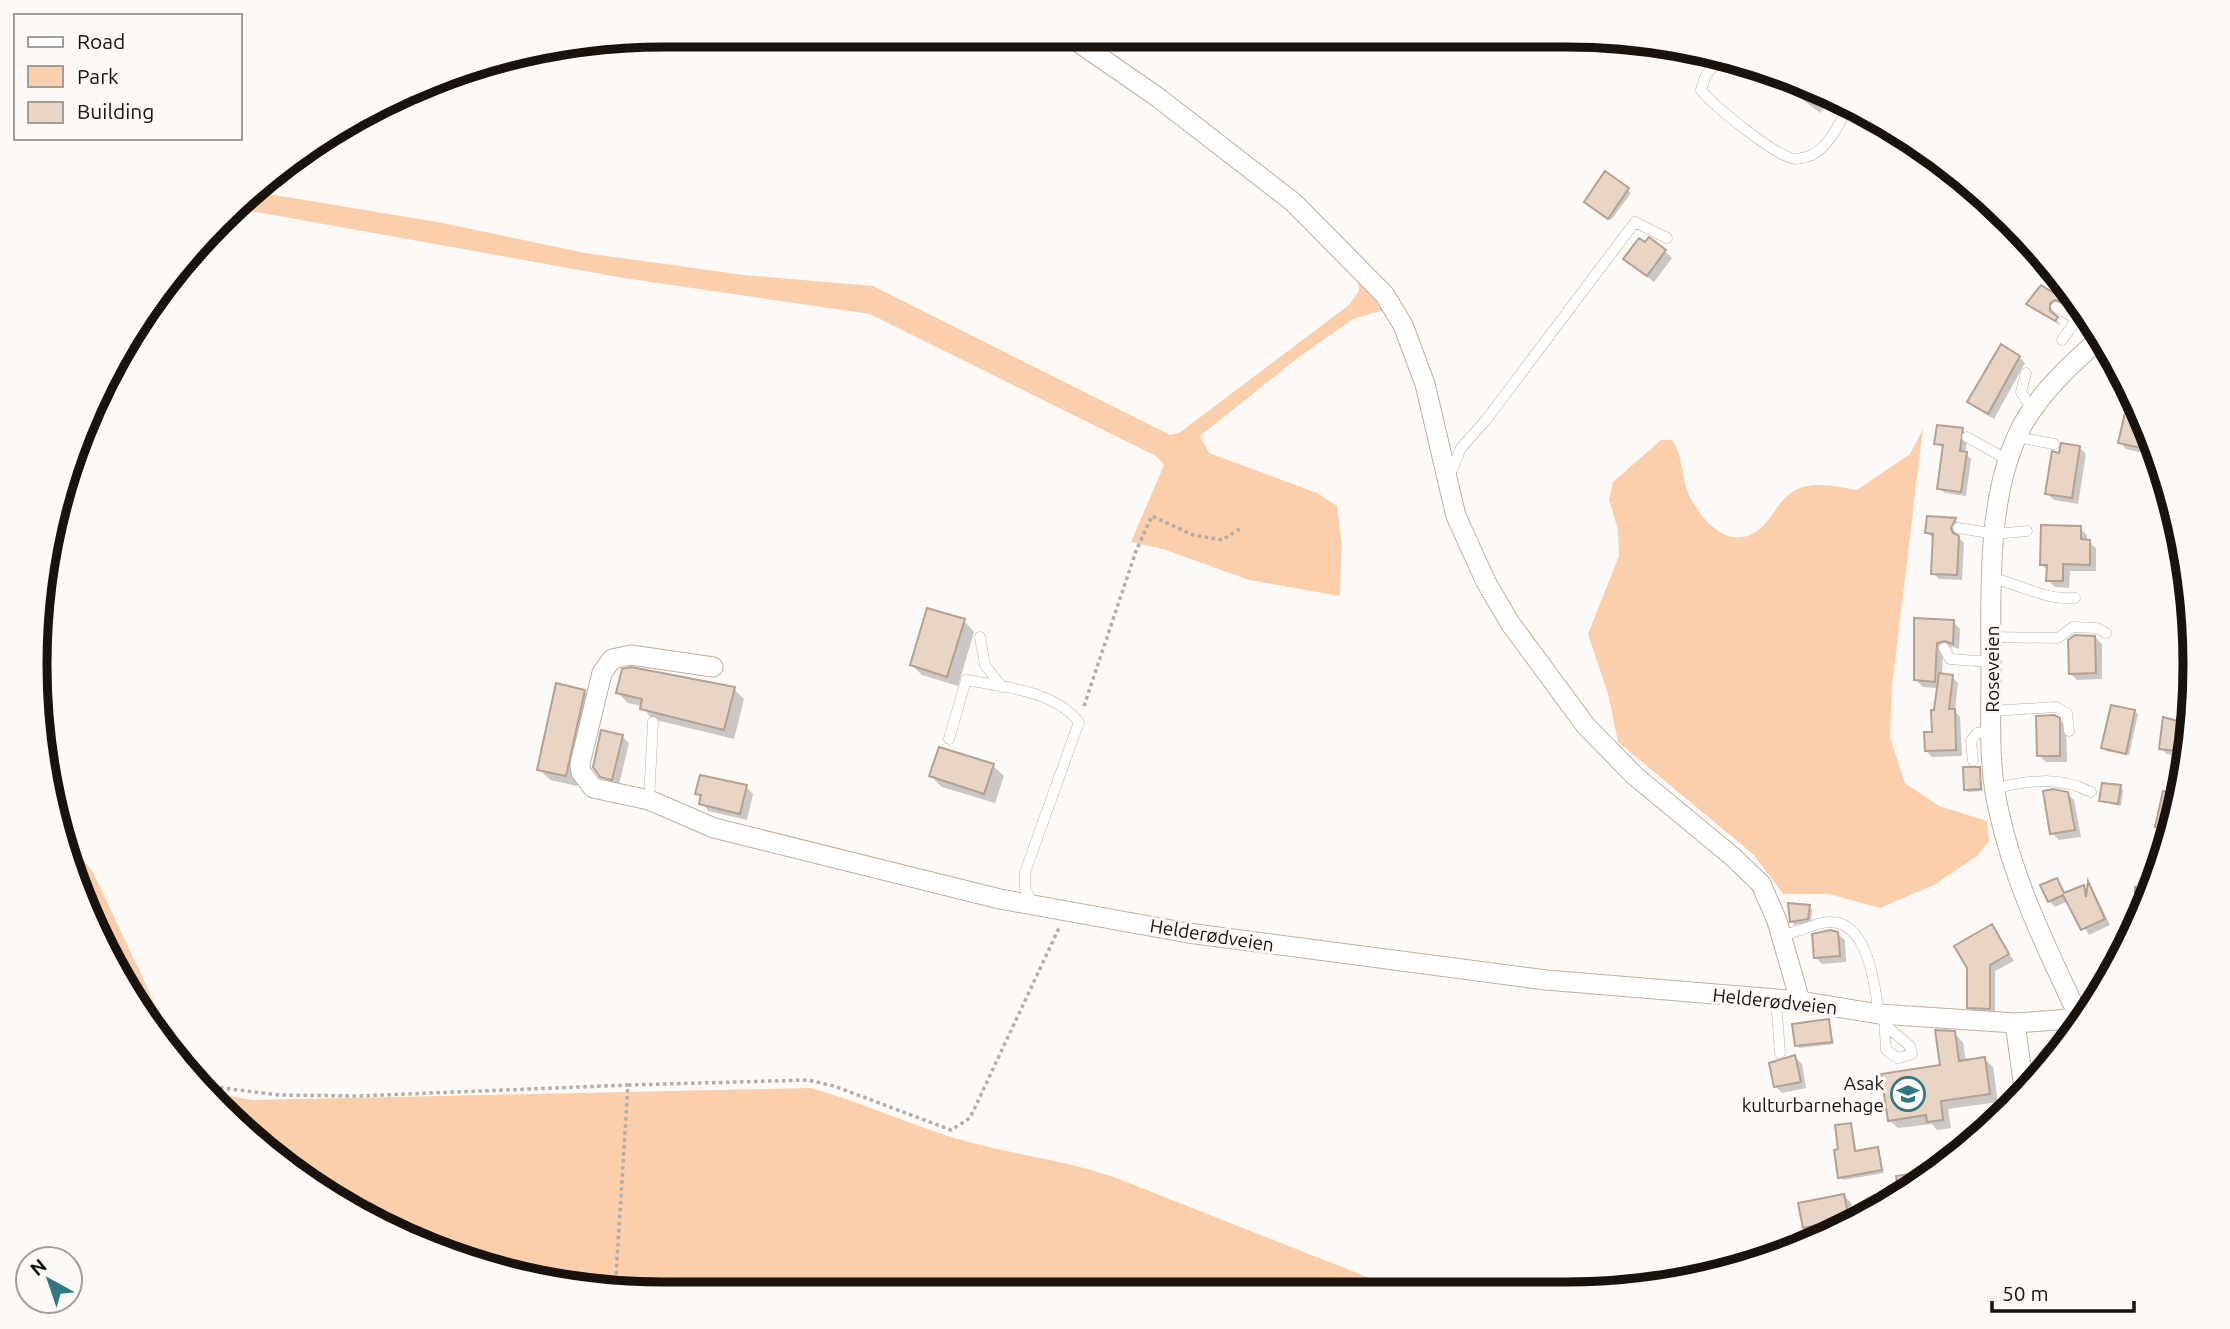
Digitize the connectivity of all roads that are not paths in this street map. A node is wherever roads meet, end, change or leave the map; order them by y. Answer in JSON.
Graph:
{"nodes":[{"id":1,"x":1085,"y":47,"type":"edge"},
{"id":2,"x":1714,"y":66,"type":"edge"},
{"id":3,"x":1844,"y":114,"type":"edge"},
{"id":4,"x":1667,"y":238,"type":"dead end"},
{"id":5,"x":2056,"y":307,"type":"dead end"},
{"id":6,"x":2077,"y":319,"type":"joint"},
{"id":7,"x":2062,"y":340,"type":"dead end"},
{"id":8,"x":2093,"y":345,"type":"edge"},
{"id":9,"x":2026,"y":373,"type":"dead end"},
{"id":10,"x":2032,"y":410,"type":"junction"},
{"id":11,"x":1967,"y":436,"type":"dead end"},
{"id":12,"x":2017,"y":437,"type":"junction"},
{"id":13,"x":2054,"y":444,"type":"dead end"},
{"id":14,"x":2008,"y":460,"type":"junction"},
{"id":15,"x":1446,"y":484,"type":"junction"},
{"id":16,"x":1958,"y":528,"type":"dead end"},
{"id":17,"x":2027,"y":531,"type":"dead end"},
{"id":18,"x":1996,"y":534,"type":"junction"},
{"id":19,"x":1992,"y":578,"type":"junction"},
{"id":20,"x":2075,"y":598,"type":"dead end"},
{"id":21,"x":2106,"y":633,"type":"dead end"},
{"id":22,"x":979,"y":637,"type":"dead end"},
{"id":23,"x":1992,"y":637,"type":"junction"},
{"id":24,"x":1944,"y":648,"type":"dead end"},
{"id":25,"x":1991,"y":662,"type":"junction"},
{"id":26,"x":713,"y":667,"type":"dead end"},
{"id":27,"x":1002,"y":687,"type":"junction"},
{"id":28,"x":1991,"y":710,"type":"junction"},
{"id":29,"x":653,"y":722,"type":"dead end"},
{"id":30,"x":2069,"y":731,"type":"dead end"},
{"id":31,"x":1991,"y":732,"type":"junction"},
{"id":32,"x":949,"y":739,"type":"dead end"},
{"id":33,"x":1973,"y":761,"type":"dead end"},
{"id":34,"x":1994,"y":789,"type":"junction"},
{"id":35,"x":2091,"y":792,"type":"dead end"},
{"id":36,"x":649,"y":800,"type":"junction"},
{"id":37,"x":1033,"y":906,"type":"junction"},
{"id":38,"x":1782,"y":939,"type":"junction"},
{"id":39,"x":1776,"y":1000,"type":"junction"},
{"id":40,"x":1800,"y":1001,"type":"junction"},
{"id":41,"x":2078,"y":1008,"type":"edge"},
{"id":42,"x":1883,"y":1018,"type":"junction"},
{"id":43,"x":2070,"y":1019,"type":"edge"},
{"id":44,"x":2015,"y":1023,"type":"junction"},
{"id":45,"x":1780,"y":1053,"type":"dead end"},
{"id":46,"x":2023,"y":1079,"type":"edge"}],
"edges":[{"from":1,"to":15,"type":"street"},
{"from":2,"to":3,"type":"lane"},
{"from":4,"to":15,"type":"lane"},
{"from":5,"to":6,"type":"lane"},
{"from":6,"to":7,"type":"lane"},
{"from":8,"to":10,"type":"street","name":"Roseveien"},
{"from":9,"to":10,"type":"lane"},
{"from":10,"to":12,"type":"street","name":"Roseveien"},
{"from":11,"to":14,"type":"lane"},
{"from":12,"to":13,"type":"lane"},
{"from":12,"to":14,"type":"street","name":"Roseveien"},
{"from":14,"to":18,"type":"street","name":"Roseveien"},
{"from":15,"to":38,"type":"street"},
{"from":16,"to":18,"type":"lane"},
{"from":17,"to":18,"type":"lane"},
{"from":18,"to":19,"type":"street","name":"Roseveien"},
{"from":19,"to":20,"type":"lane"},
{"from":19,"to":23,"type":"street","name":"Roseveien"},
{"from":21,"to":23,"type":"lane"},
{"from":22,"to":27,"type":"lane"},
{"from":23,"to":25,"type":"street","name":"Roseveien"},
{"from":24,"to":25,"type":"lane"},
{"from":25,"to":28,"type":"street","name":"Roseveien"},
{"from":26,"to":36,"type":"street","name":"Helderødveien"},
{"from":27,"to":32,"type":"lane"},
{"from":27,"to":37,"type":"lane"},
{"from":28,"to":30,"type":"lane"},
{"from":28,"to":31,"type":"street","name":"Roseveien"},
{"from":29,"to":36,"type":"lane"},
{"from":31,"to":33,"type":"lane"},
{"from":31,"to":34,"type":"street","name":"Roseveien"},
{"from":34,"to":35,"type":"lane"},
{"from":34,"to":41,"type":"street","name":"Roseveien"},
{"from":36,"to":37,"type":"street","name":"Helderødveien"},
{"from":37,"to":39,"type":"street","name":"Helderødveien"},
{"from":38,"to":40,"type":"street"},
{"from":38,"to":42,"type":"lane"},
{"from":39,"to":40,"type":"street","name":"Helderødveien"},
{"from":39,"to":45,"type":"lane"},
{"from":40,"to":42,"type":"street","name":"Helderødveien"},
{"from":42,"to":44,"type":"street","name":"Helderødveien"},
{"from":43,"to":44,"type":"street","name":"Helderødveien"},
{"from":44,"to":46,"type":"street"}]}
